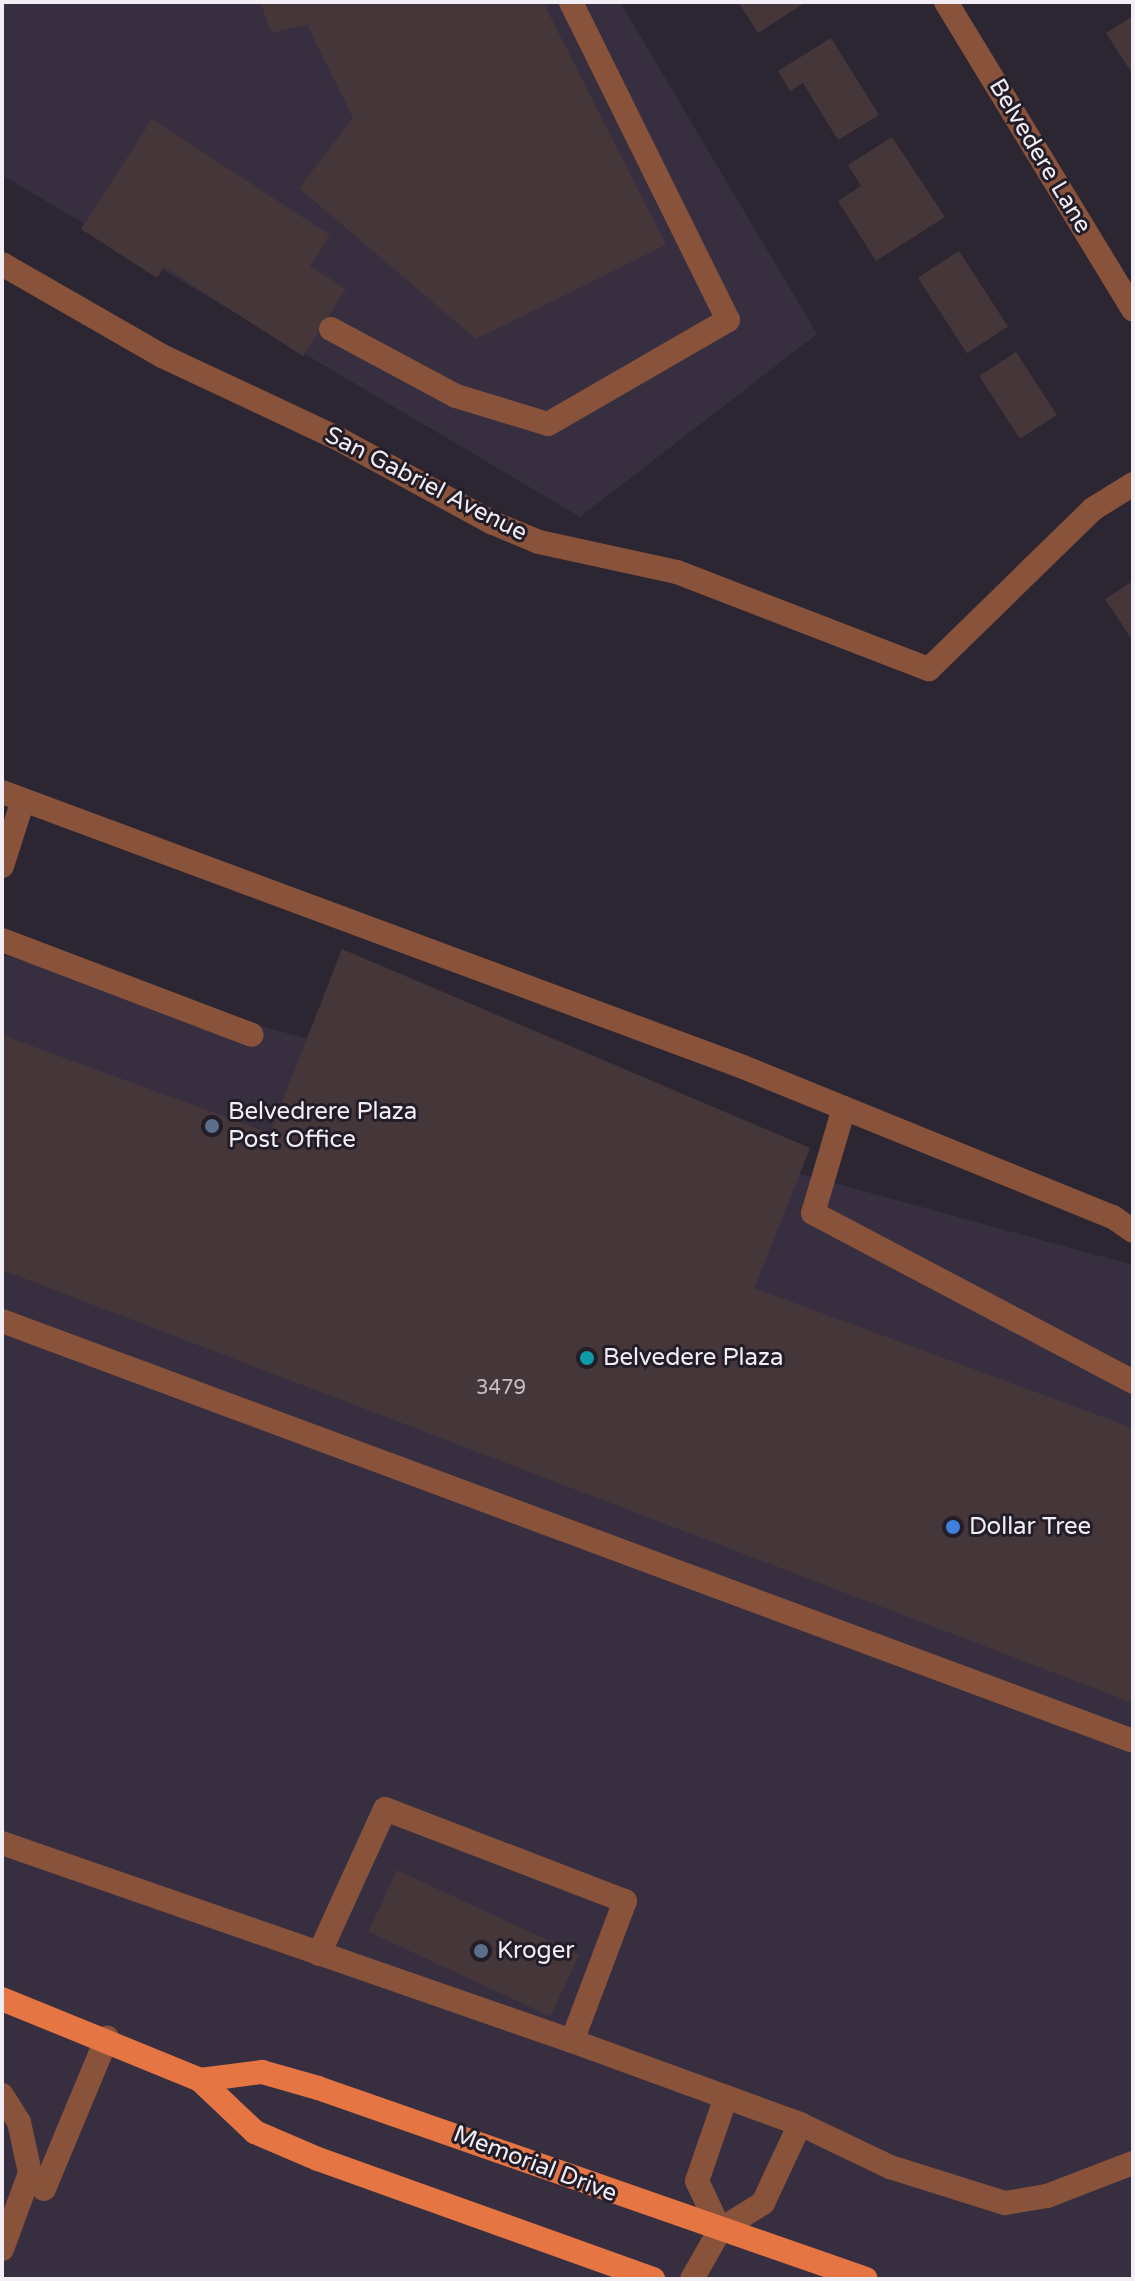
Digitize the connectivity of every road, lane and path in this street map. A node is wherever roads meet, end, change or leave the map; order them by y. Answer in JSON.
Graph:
{"nodes":[{"id":1,"x":571,"y":2,"type":"edge"},
{"id":2,"x":946,"y":2,"type":"edge"},
{"id":3,"x":2,"y":264,"type":"edge"},
{"id":4,"x":1133,"y":310,"type":"edge"},
{"id":5,"x":331,"y":329,"type":"dead end"},
{"id":6,"x":1133,"y":484,"type":"edge"},
{"id":7,"x":13,"y":796,"type":"edge"},
{"id":8,"x":2,"y":866,"type":"edge"},
{"id":9,"x":2,"y":940,"type":"edge"},
{"id":10,"x":252,"y":1035,"type":"dead end"},
{"id":11,"x":844,"y":1108,"type":"junction"},
{"id":12,"x":1133,"y":1231,"type":"edge"},
{"id":13,"x":2,"y":1321,"type":"edge"},
{"id":14,"x":1133,"y":1382,"type":"edge"},
{"id":15,"x":1133,"y":1741,"type":"edge"},
{"id":16,"x":2,"y":1843,"type":"edge"},
{"id":17,"x":319,"y":1954,"type":"junction"},
{"id":18,"x":2,"y":1999,"type":"edge"},
{"id":19,"x":107,"y":2038,"type":"junction"},
{"id":20,"x":572,"y":2041,"type":"junction"},
{"id":21,"x":200,"y":2080,"type":"junction"},
{"id":22,"x":2,"y":2095,"type":"edge"},
{"id":23,"x":726,"y":2097,"type":"junction"},
{"id":24,"x":800,"y":2124,"type":"junction"},
{"id":25,"x":1133,"y":2163,"type":"edge"},
{"id":26,"x":35,"y":2186,"type":"junction"},
{"id":27,"x":10,"y":2206,"type":"edge"},
{"id":28,"x":720,"y":2230,"type":"junction"},
{"id":29,"x":2,"y":2249,"type":"edge"},
{"id":30,"x":653,"y":2279,"type":"edge"},
{"id":31,"x":692,"y":2279,"type":"edge"},
{"id":32,"x":866,"y":2279,"type":"edge"}],
"edges":[{"from":1,"to":5,"type":"street"},
{"from":2,"to":4,"type":"street","name":"Belvedere Lane"},
{"from":3,"to":6,"type":"street","name":"San Gabriel Avenue"},
{"from":7,"to":8,"type":"street"},
{"from":7,"to":11,"type":"street"},
{"from":9,"to":10,"type":"street"},
{"from":11,"to":12,"type":"street"},
{"from":11,"to":14,"type":"street"},
{"from":13,"to":15,"type":"street"},
{"from":16,"to":17,"type":"street"},
{"from":17,"to":20,"type":"street"},
{"from":17,"to":20,"type":"street"},
{"from":18,"to":19,"type":"main road"},
{"from":19,"to":21,"type":"main road"},
{"from":19,"to":26,"type":"street"},
{"from":20,"to":23,"type":"street"},
{"from":21,"to":28,"type":"main road","name":"Memorial Drive"},
{"from":21,"to":30,"type":"main road"},
{"from":22,"to":26,"type":"street"},
{"from":23,"to":24,"type":"street"},
{"from":23,"to":28,"type":"street"},
{"from":24,"to":25,"type":"street"},
{"from":24,"to":28,"type":"street"},
{"from":26,"to":27,"type":"street"},
{"from":27,"to":29,"type":"street"},
{"from":28,"to":31,"type":"street"},
{"from":28,"to":32,"type":"main road","name":"Memorial Drive"}]}
